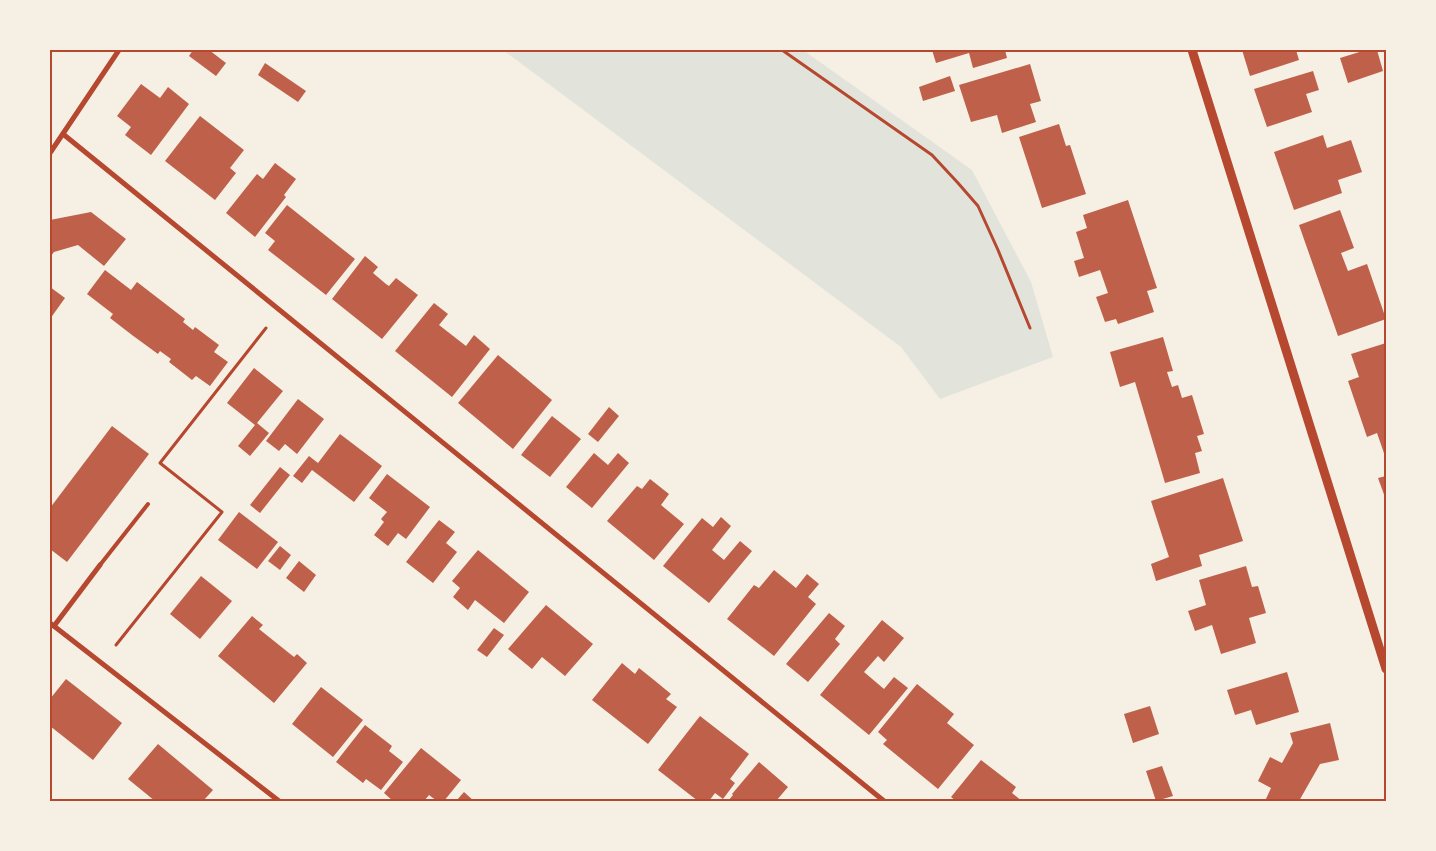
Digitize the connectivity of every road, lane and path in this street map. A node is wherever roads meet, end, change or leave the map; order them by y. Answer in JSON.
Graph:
{"nodes":[{"id":1,"x":119,"y":50,"type":"edge"},
{"id":2,"x":782,"y":50,"type":"edge"},
{"id":3,"x":1192,"y":50,"type":"edge"},
{"id":4,"x":63,"y":134,"type":"junction"},
{"id":5,"x":50,"y":153,"type":"edge"},
{"id":6,"x":280,"y":311,"type":"junction"},
{"id":7,"x":1030,"y":328,"type":"dead end"},
{"id":8,"x":148,"y":504,"type":"dead end"},
{"id":9,"x":100,"y":565,"type":"joint"},
{"id":10,"x":52,"y":624,"type":"edge"},
{"id":11,"x":101,"y":663,"type":"junction"},
{"id":12,"x":1386,"y":669,"type":"edge"},
{"id":13,"x":279,"y":801,"type":"edge"},
{"id":14,"x":884,"y":801,"type":"edge"}],
"edges":[{"from":1,"to":4,"type":"street"},
{"from":2,"to":7,"type":"path"},
{"from":3,"to":12,"type":"street"},
{"from":4,"to":5,"type":"street"},
{"from":4,"to":6,"type":"street"},
{"from":6,"to":11,"type":"path"},
{"from":6,"to":14,"type":"street"},
{"from":8,"to":9,"type":"lane"},
{"from":9,"to":10,"type":"street"},
{"from":10,"to":11,"type":"street"},
{"from":11,"to":13,"type":"street"}]}
